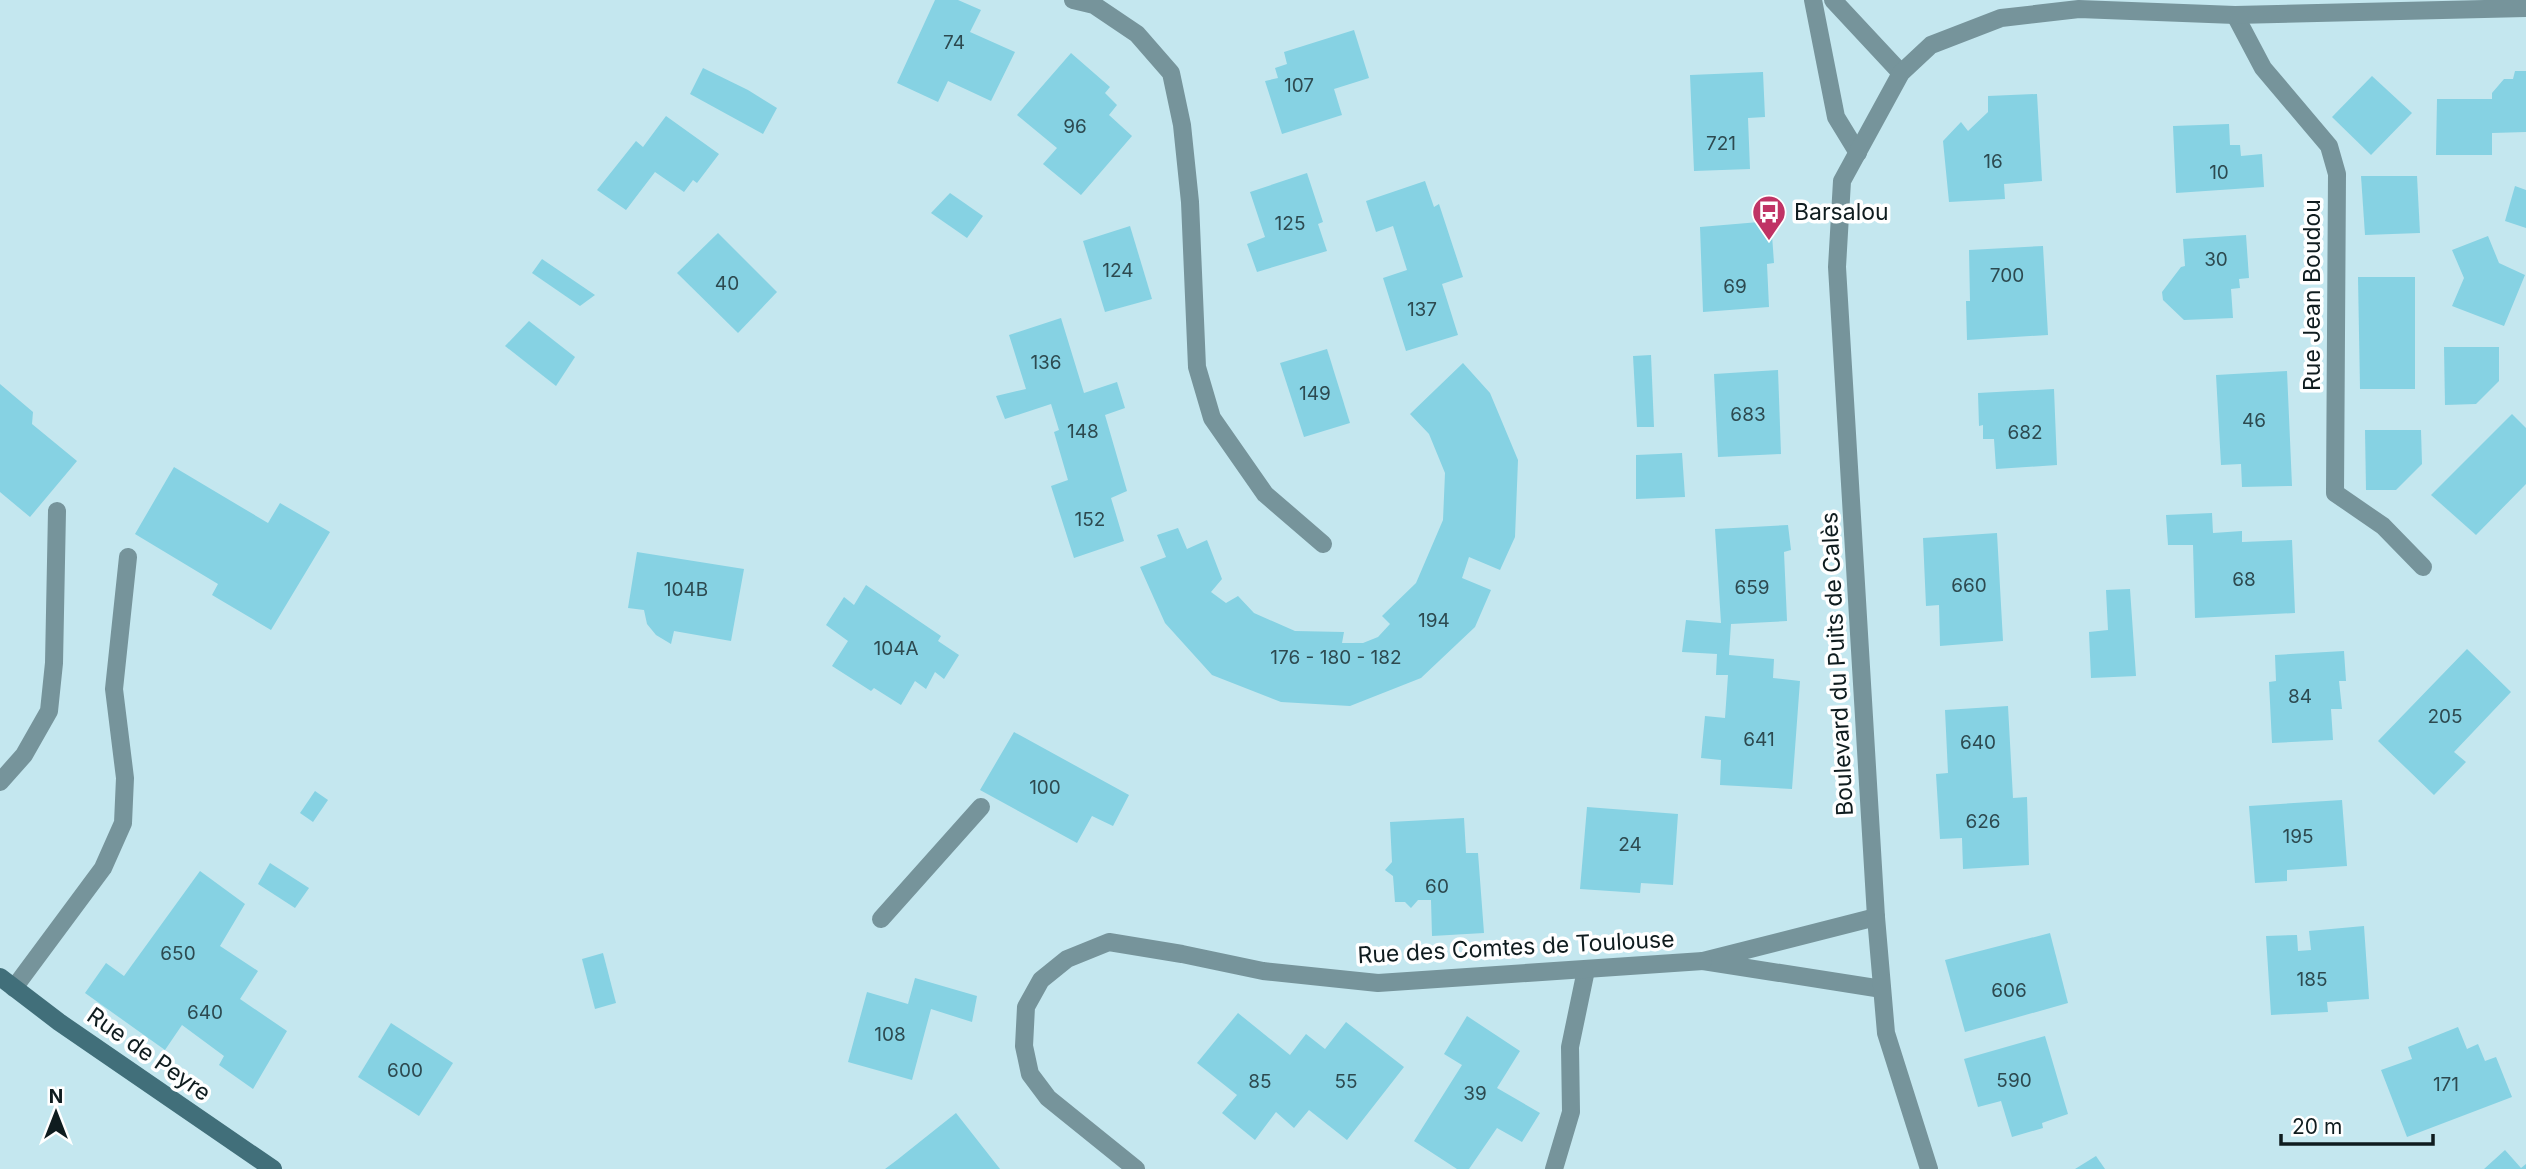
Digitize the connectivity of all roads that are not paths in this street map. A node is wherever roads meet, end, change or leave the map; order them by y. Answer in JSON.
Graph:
{"nodes":[{"id":1,"x":1073,"y":0,"type":"edge"},
{"id":2,"x":1813,"y":0,"type":"edge"},
{"id":3,"x":1833,"y":0,"type":"edge"},
{"id":4,"x":2526,"y":8,"type":"edge"},
{"id":5,"x":2235,"y":15,"type":"junction"},
{"id":6,"x":1901,"y":73,"type":"junction"},
{"id":7,"x":1858,"y":153,"type":"junction"},
{"id":8,"x":57,"y":510,"type":"dead end"},
{"id":9,"x":1323,"y":544,"type":"dead end"},
{"id":10,"x":128,"y":557,"type":"dead end"},
{"id":11,"x":2423,"y":568,"type":"dead end"},
{"id":12,"x":0,"y":782,"type":"edge"},
{"id":13,"x":981,"y":807,"type":"dead end"},
{"id":14,"x":1876,"y":917,"type":"junction"},
{"id":15,"x":881,"y":919,"type":"dead end"},
{"id":16,"x":1703,"y":961,"type":"junction"},
{"id":17,"x":1586,"y":970,"type":"junction"},
{"id":18,"x":7,"y":983,"type":"edge"},
{"id":19,"x":1882,"y":989,"type":"junction"},
{"id":20,"x":273,"y":1169,"type":"edge"},
{"id":21,"x":1136,"y":1169,"type":"edge"},
{"id":22,"x":1554,"y":1169,"type":"edge"},
{"id":23,"x":1929,"y":1169,"type":"edge"}],
"edges":[{"from":1,"to":9,"type":"street"},
{"from":2,"to":7,"type":"street"},
{"from":3,"to":6,"type":"street"},
{"from":4,"to":5,"type":"street","name":"Boulevard du Puits de Calès"},
{"from":5,"to":6,"type":"street","name":"Boulevard du Puits de Calès"},
{"from":5,"to":11,"type":"street","name":"Rue Jean Boudou"},
{"from":6,"to":7,"type":"street","name":"Boulevard du Puits de Calès"},
{"from":7,"to":14,"type":"street","name":"Boulevard du Puits de Calès"},
{"from":8,"to":12,"type":"street"},
{"from":10,"to":18,"type":"street"},
{"from":13,"to":15,"type":"street"},
{"from":14,"to":16,"type":"street","name":"Rue des Comtes de Toulouse"},
{"from":14,"to":19,"type":"street","name":"Boulevard du Puits de Calès"},
{"from":16,"to":17,"type":"street","name":"Rue des Comtes de Toulouse"},
{"from":16,"to":19,"type":"street","name":"Rue des Comtes de Toulouse"},
{"from":17,"to":21,"type":"street","name":"Rue des Comtes de Toulouse"},
{"from":17,"to":22,"type":"street"},
{"from":18,"to":20,"type":"main road","name":"Rue de Peyre"},
{"from":19,"to":23,"type":"street","name":"Boulevard du Puits de Calès"}]}
